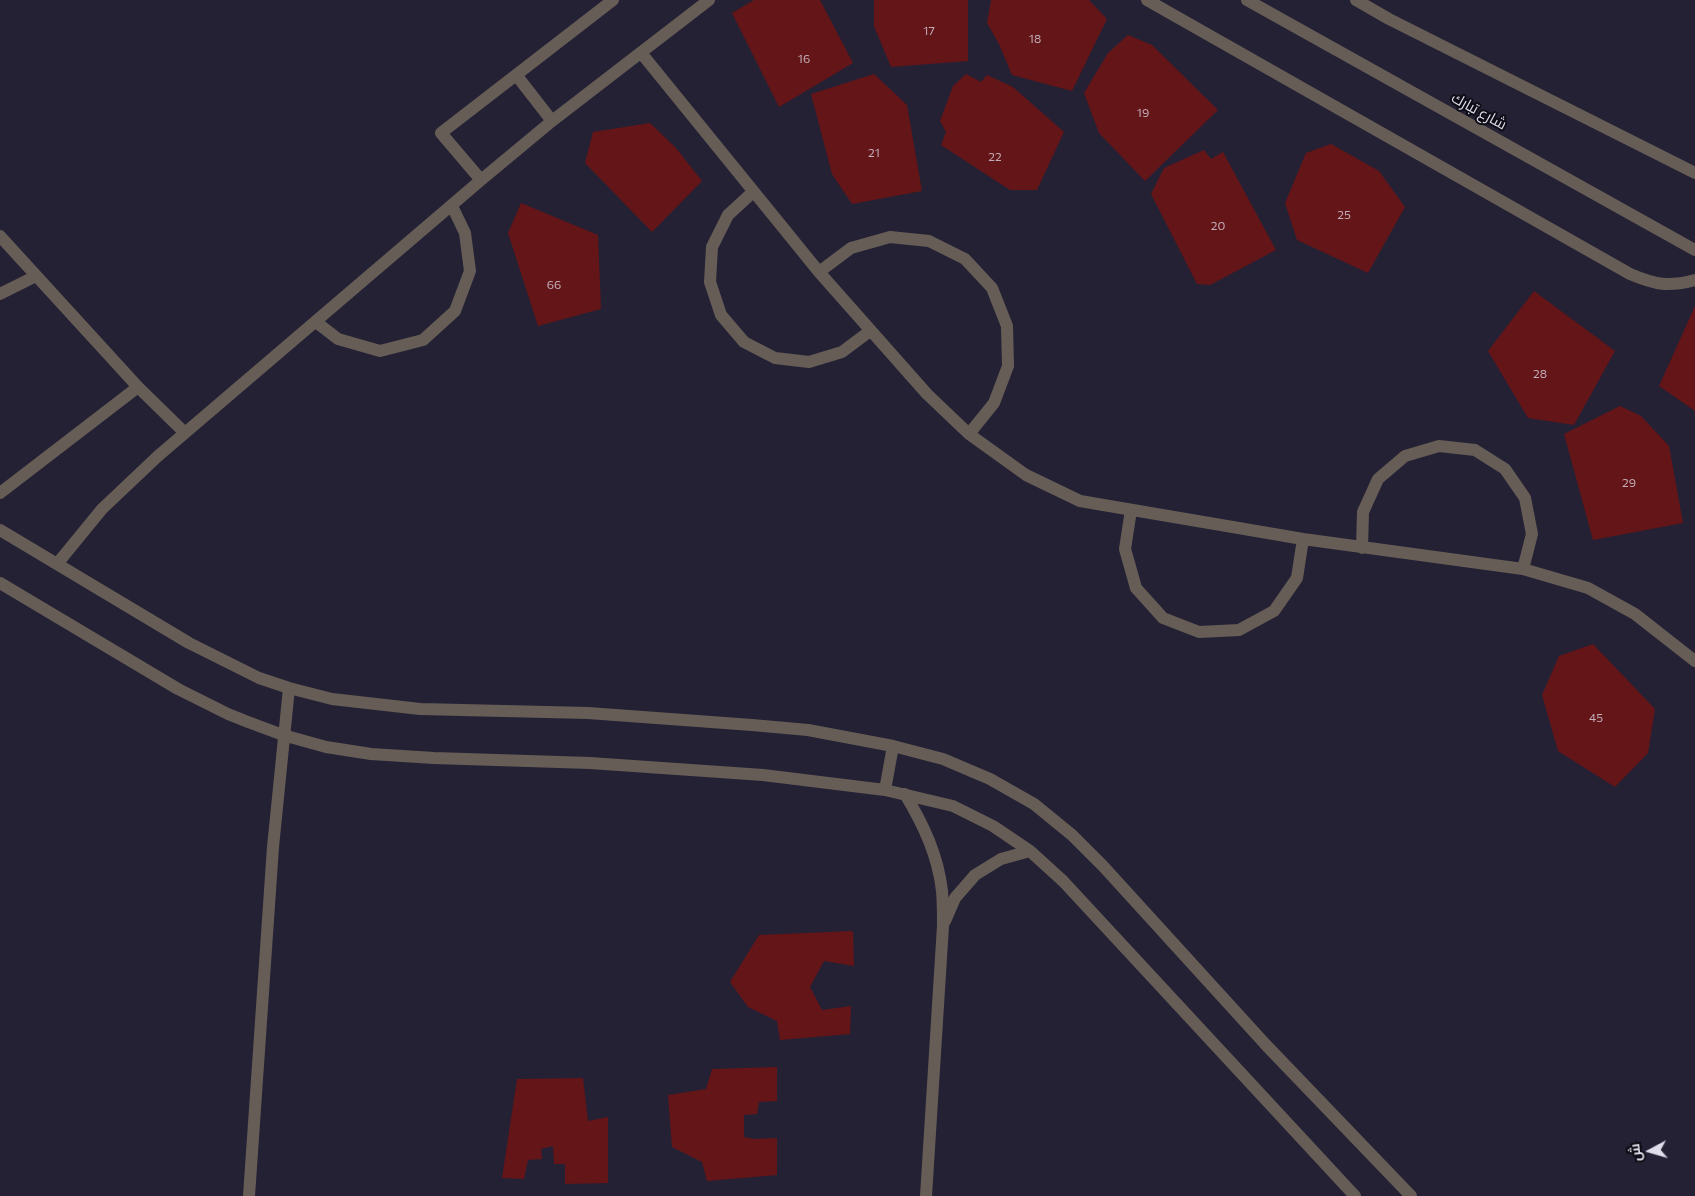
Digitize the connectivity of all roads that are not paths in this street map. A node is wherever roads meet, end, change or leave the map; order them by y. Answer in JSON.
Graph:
{"nodes":[{"id":1,"x":613,"y":0,"type":"edge"},
{"id":2,"x":709,"y":0,"type":"edge"},
{"id":3,"x":1147,"y":0,"type":"edge"},
{"id":4,"x":1247,"y":0,"type":"edge"},
{"id":5,"x":1356,"y":0,"type":"edge"},
{"id":6,"x":642,"y":54,"type":"junction"},
{"id":7,"x":517,"y":76,"type":"junction"},
{"id":8,"x":552,"y":121,"type":"junction"},
{"id":9,"x":1695,"y":173,"type":"edge"},
{"id":10,"x":481,"y":180,"type":"junction"},
{"id":11,"x":753,"y":192,"type":"junction"},
{"id":12,"x":452,"y":206,"type":"junction"},
{"id":13,"x":0,"y":236,"type":"edge"},
{"id":14,"x":1695,"y":250,"type":"edge"},
{"id":15,"x":819,"y":272,"type":"junction"},
{"id":16,"x":36,"y":276,"type":"junction"},
{"id":17,"x":1695,"y":280,"type":"edge"},
{"id":18,"x":0,"y":294,"type":"edge"},
{"id":19,"x":316,"y":322,"type":"junction"},
{"id":20,"x":870,"y":331,"type":"junction"},
{"id":21,"x":138,"y":387,"type":"junction"},
{"id":22,"x":185,"y":433,"type":"junction"},
{"id":23,"x":968,"y":434,"type":"junction"},
{"id":24,"x":0,"y":493,"type":"edge"},
{"id":25,"x":1131,"y":510,"type":"junction"},
{"id":26,"x":0,"y":530,"type":"edge"},
{"id":27,"x":1303,"y":539,"type":"junction"},
{"id":28,"x":1362,"y":548,"type":"junction"},
{"id":29,"x":57,"y":564,"type":"junction"},
{"id":30,"x":1523,"y":568,"type":"junction"},
{"id":31,"x":0,"y":583,"type":"edge"},
{"id":32,"x":1695,"y":661,"type":"edge"},
{"id":33,"x":289,"y":688,"type":"junction"},
{"id":34,"x":283,"y":735,"type":"junction"},
{"id":35,"x":893,"y":746,"type":"junction"},
{"id":36,"x":884,"y":790,"type":"junction"},
{"id":37,"x":904,"y":794,"type":"junction"},
{"id":38,"x":1030,"y":851,"type":"junction"},
{"id":39,"x":943,"y":926,"type":"junction"},
{"id":40,"x":249,"y":1196,"type":"edge"},
{"id":41,"x":926,"y":1196,"type":"edge"},
{"id":42,"x":1355,"y":1196,"type":"edge"},
{"id":43,"x":1411,"y":1196,"type":"edge"}],
"edges":[{"from":1,"to":7,"type":"street"},
{"from":2,"to":6,"type":"street"},
{"from":3,"to":17,"type":"street"},
{"from":4,"to":14,"type":"street","name":"شارع تبارك"},
{"from":5,"to":9,"type":"street"},
{"from":6,"to":8,"type":"street"},
{"from":6,"to":11,"type":"street"},
{"from":7,"to":8,"type":"street"},
{"from":7,"to":10,"type":"street"},
{"from":8,"to":10,"type":"street"},
{"from":10,"to":12,"type":"street"},
{"from":11,"to":15,"type":"street"},
{"from":11,"to":20,"type":"street"},
{"from":12,"to":19,"type":"street"},
{"from":12,"to":19,"type":"street"},
{"from":13,"to":16,"type":"street"},
{"from":15,"to":20,"type":"street"},
{"from":15,"to":23,"type":"street"},
{"from":16,"to":18,"type":"street"},
{"from":16,"to":21,"type":"street"},
{"from":19,"to":22,"type":"street"},
{"from":20,"to":23,"type":"street"},
{"from":21,"to":22,"type":"street"},
{"from":21,"to":24,"type":"street"},
{"from":22,"to":29,"type":"street"},
{"from":23,"to":25,"type":"street"},
{"from":25,"to":27,"type":"street"},
{"from":25,"to":27,"type":"street"},
{"from":26,"to":29,"type":"street"},
{"from":27,"to":28,"type":"street"},
{"from":28,"to":30,"type":"street"},
{"from":28,"to":30,"type":"street"},
{"from":29,"to":33,"type":"street"},
{"from":30,"to":32,"type":"street"},
{"from":31,"to":34,"type":"street"},
{"from":33,"to":34,"type":"street"},
{"from":33,"to":35,"type":"street"},
{"from":34,"to":36,"type":"street"},
{"from":34,"to":40,"type":"street"},
{"from":35,"to":36,"type":"street"},
{"from":35,"to":43,"type":"street"},
{"from":36,"to":37,"type":"street"},
{"from":37,"to":38,"type":"street"},
{"from":37,"to":39,"type":"street"},
{"from":38,"to":39,"type":"street"},
{"from":38,"to":42,"type":"street"},
{"from":39,"to":41,"type":"street"}]}
